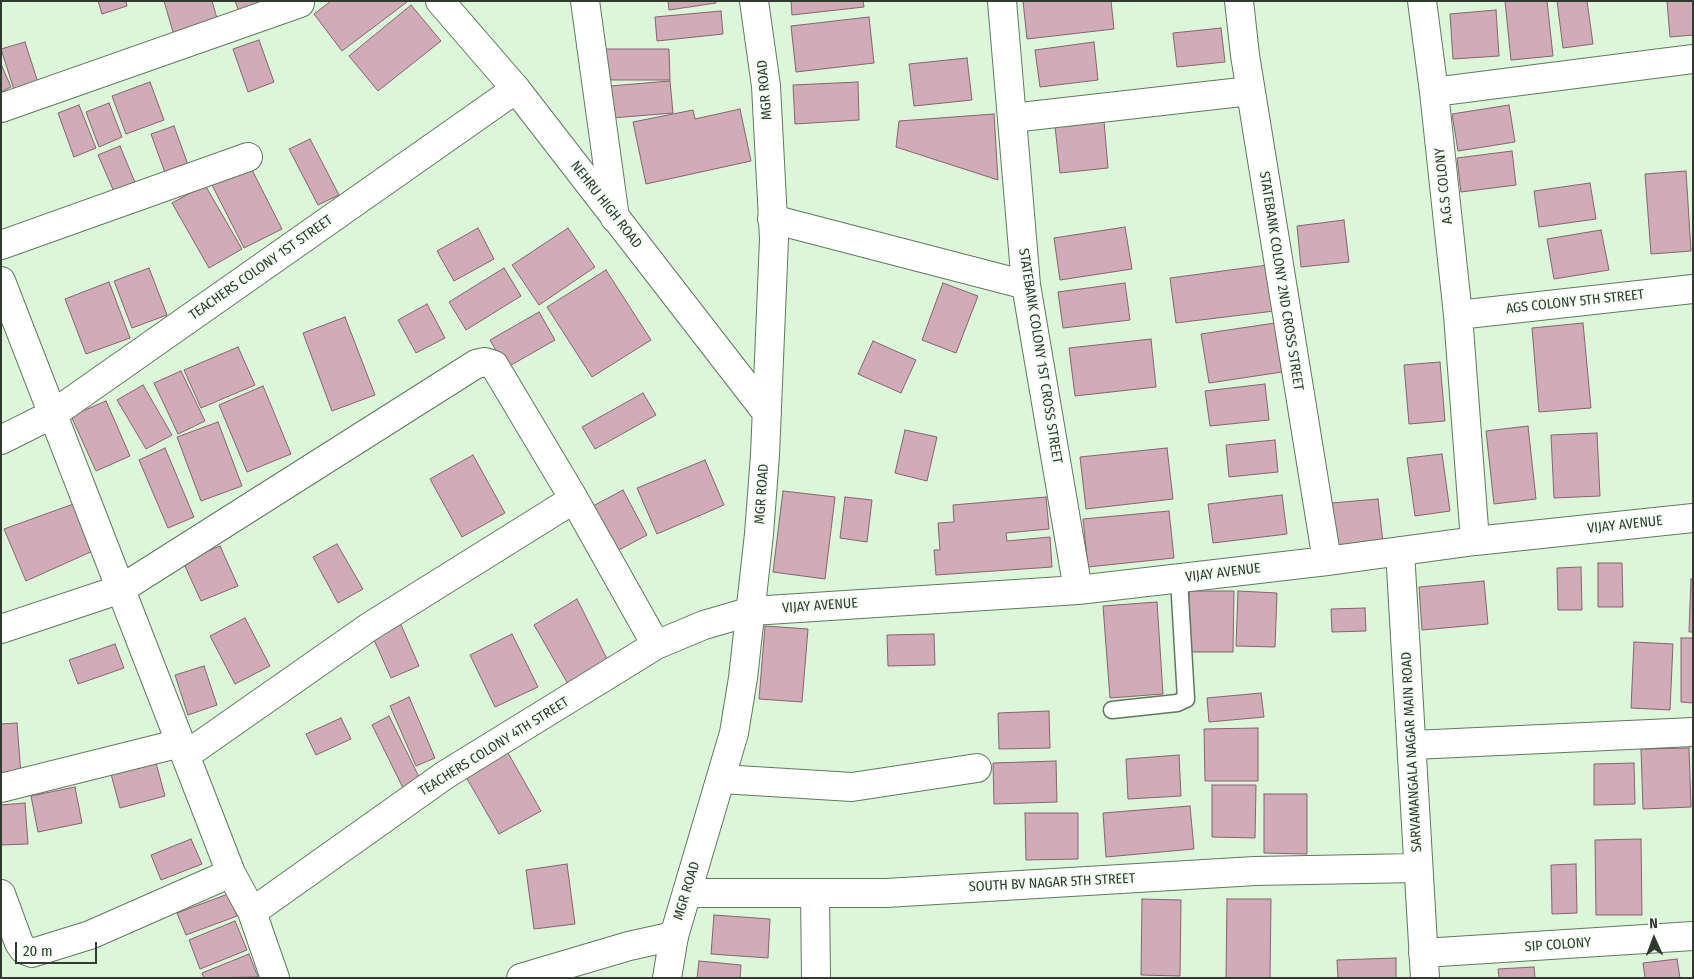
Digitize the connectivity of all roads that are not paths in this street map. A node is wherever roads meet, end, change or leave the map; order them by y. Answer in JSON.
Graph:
{"nodes":[{"id":1,"x":440,"y":1,"type":"edge"},
{"id":2,"x":584,"y":1,"type":"edge"},
{"id":3,"x":754,"y":1,"type":"edge"},
{"id":4,"x":1002,"y":1,"type":"edge"},
{"id":5,"x":1239,"y":1,"type":"edge"},
{"id":6,"x":1422,"y":1,"type":"edge"},
{"id":7,"x":300,"y":2,"type":"dead end"},
{"id":8,"x":1693,"y":59,"type":"edge"},
{"id":9,"x":516,"y":89,"type":"junction"},
{"id":10,"x":1250,"y":91,"type":"junction"},
{"id":11,"x":1434,"y":92,"type":"junction"},
{"id":12,"x":1,"y":108,"type":"edge"},
{"id":13,"x":1012,"y":118,"type":"junction"},
{"id":14,"x":248,"y":157,"type":"dead end"},
{"id":15,"x":615,"y":218,"type":"junction"},
{"id":16,"x":772,"y":219,"type":"junction"},
{"id":17,"x":1,"y":245,"type":"edge"},
{"id":18,"x":1,"y":281,"type":"edge"},
{"id":19,"x":1026,"y":285,"type":"junction"},
{"id":20,"x":1693,"y":289,"type":"edge"},
{"id":21,"x":1458,"y":315,"type":"junction"},
{"id":22,"x":767,"y":413,"type":"junction"},
{"id":23,"x":53,"y":414,"type":"junction"},
{"id":24,"x":1,"y":440,"type":"edge"},
{"id":25,"x":574,"y":499,"type":"junction"},
{"id":26,"x":1693,"y":518,"type":"edge"},
{"id":27,"x":1475,"y":541,"type":"junction"},
{"id":28,"x":1400,"y":551,"type":"junction"},
{"id":29,"x":1327,"y":561,"type":"junction"},
{"id":30,"x":1179,"y":579,"type":"junction"},
{"id":31,"x":121,"y":589,"type":"junction"},
{"id":32,"x":1078,"y":590,"type":"junction"},
{"id":33,"x":752,"y":610,"type":"junction"},
{"id":34,"x":1,"y":629,"type":"edge"},
{"id":35,"x":656,"y":645,"type":"junction"},
{"id":36,"x":1112,"y":710,"type":"dead end"},
{"id":37,"x":1693,"y":732,"type":"edge"},
{"id":38,"x":1413,"y":745,"type":"junction"},
{"id":39,"x":183,"y":749,"type":"junction"},
{"id":40,"x":978,"y":768,"type":"dead end"},
{"id":41,"x":721,"y":779,"type":"junction"},
{"id":42,"x":1,"y":788,"type":"edge"},
{"id":43,"x":1417,"y":868,"type":"junction"},
{"id":44,"x":231,"y":874,"type":"junction"},
{"id":45,"x":687,"y":893,"type":"junction"},
{"id":46,"x":815,"y":893,"type":"junction"},
{"id":47,"x":1,"y":894,"type":"edge"},
{"id":48,"x":252,"y":912,"type":"junction"},
{"id":49,"x":674,"y":936,"type":"junction"},
{"id":50,"x":1693,"y":936,"type":"edge"},
{"id":51,"x":1424,"y":966,"type":"edge"},
{"id":52,"x":275,"y":978,"type":"edge"},
{"id":53,"x":521,"y":978,"type":"edge"},
{"id":54,"x":667,"y":978,"type":"edge"},
{"id":55,"x":816,"y":978,"type":"edge"}],
"edges":[{"from":1,"to":9,"type":"street","name":"NEHRU HIGH ROAD"},
{"from":2,"to":15,"type":"street"},
{"from":3,"to":16,"type":"street","name":"MGR ROAD"},
{"from":4,"to":13,"type":"street","name":"STATEBANK COLONY 1ST CROSS STREET"},
{"from":5,"to":10,"type":"street","name":"STATEBANK COLONY 2ND CROSS STREET"},
{"from":6,"to":11,"type":"street","name":"A.G.S COLONY"},
{"from":7,"to":12,"type":"street"},
{"from":8,"to":11,"type":"street"},
{"from":9,"to":15,"type":"street","name":"NEHRU HIGH ROAD"},
{"from":9,"to":23,"type":"street","name":"TEACHERS COLONY 1ST STREET"},
{"from":10,"to":13,"type":"street"},
{"from":10,"to":29,"type":"street","name":"STATEBANK COLONY 2ND CROSS STREET"},
{"from":11,"to":21,"type":"street","name":"A.G.S COLONY"},
{"from":13,"to":19,"type":"street","name":"STATEBANK COLONY 1ST CROSS STREET"},
{"from":14,"to":17,"type":"street"},
{"from":15,"to":22,"type":"street","name":"NEHRU HIGH ROAD"},
{"from":16,"to":19,"type":"street"},
{"from":16,"to":22,"type":"street","name":"MGR ROAD"},
{"from":18,"to":23,"type":"street"},
{"from":19,"to":32,"type":"street","name":"STATEBANK COLONY 1ST CROSS STREET"},
{"from":20,"to":21,"type":"street","name":"AGS COLONY 5TH STREET"},
{"from":21,"to":27,"type":"street","name":"A.G.S COLONY"},
{"from":22,"to":33,"type":"street","name":"MGR ROAD"},
{"from":23,"to":24,"type":"street","name":"TEACHERS COLONY 1ST STREET"},
{"from":23,"to":31,"type":"street"},
{"from":25,"to":31,"type":"street"},
{"from":25,"to":35,"type":"street"},
{"from":25,"to":39,"type":"street"},
{"from":26,"to":27,"type":"street","name":"VIJAY AVENUE"},
{"from":27,"to":28,"type":"street","name":"VIJAY AVENUE"},
{"from":28,"to":29,"type":"street","name":"VIJAY AVENUE"},
{"from":28,"to":38,"type":"street","name":"SARVAMANGALA NAGAR MAIN ROAD"},
{"from":29,"to":30,"type":"street","name":"VIJAY AVENUE"},
{"from":30,"to":32,"type":"street","name":"VIJAY AVENUE"},
{"from":30,"to":36,"type":"lane"},
{"from":31,"to":34,"type":"street"},
{"from":31,"to":39,"type":"street"},
{"from":32,"to":33,"type":"street","name":"VIJAY AVENUE"},
{"from":33,"to":35,"type":"street","name":"TEACHERS COLONY 4TH STREET"},
{"from":33,"to":41,"type":"street","name":"MGR ROAD"},
{"from":35,"to":48,"type":"street","name":"TEACHERS COLONY 4TH STREET"},
{"from":37,"to":38,"type":"street"},
{"from":38,"to":43,"type":"street","name":"SARVAMANGALA NAGAR MAIN ROAD"},
{"from":39,"to":42,"type":"street"},
{"from":39,"to":44,"type":"street"},
{"from":40,"to":41,"type":"street"},
{"from":41,"to":45,"type":"street","name":"MGR ROAD"},
{"from":43,"to":46,"type":"street","name":"SOUTH BV NAGAR 5TH STREET"},
{"from":43,"to":51,"type":"street","name":"SARVAMANGALA NAGAR MAIN ROAD"},
{"from":44,"to":47,"type":"street"},
{"from":44,"to":48,"type":"street"},
{"from":45,"to":46,"type":"street","name":"SOUTH BV NAGAR 5TH STREET"},
{"from":45,"to":49,"type":"street","name":"MGR ROAD"},
{"from":46,"to":55,"type":"street"},
{"from":48,"to":52,"type":"street"},
{"from":49,"to":53,"type":"street"},
{"from":49,"to":54,"type":"street","name":"MGR ROAD"},
{"from":50,"to":51,"type":"street","name":"SIP COLONY"}]}
